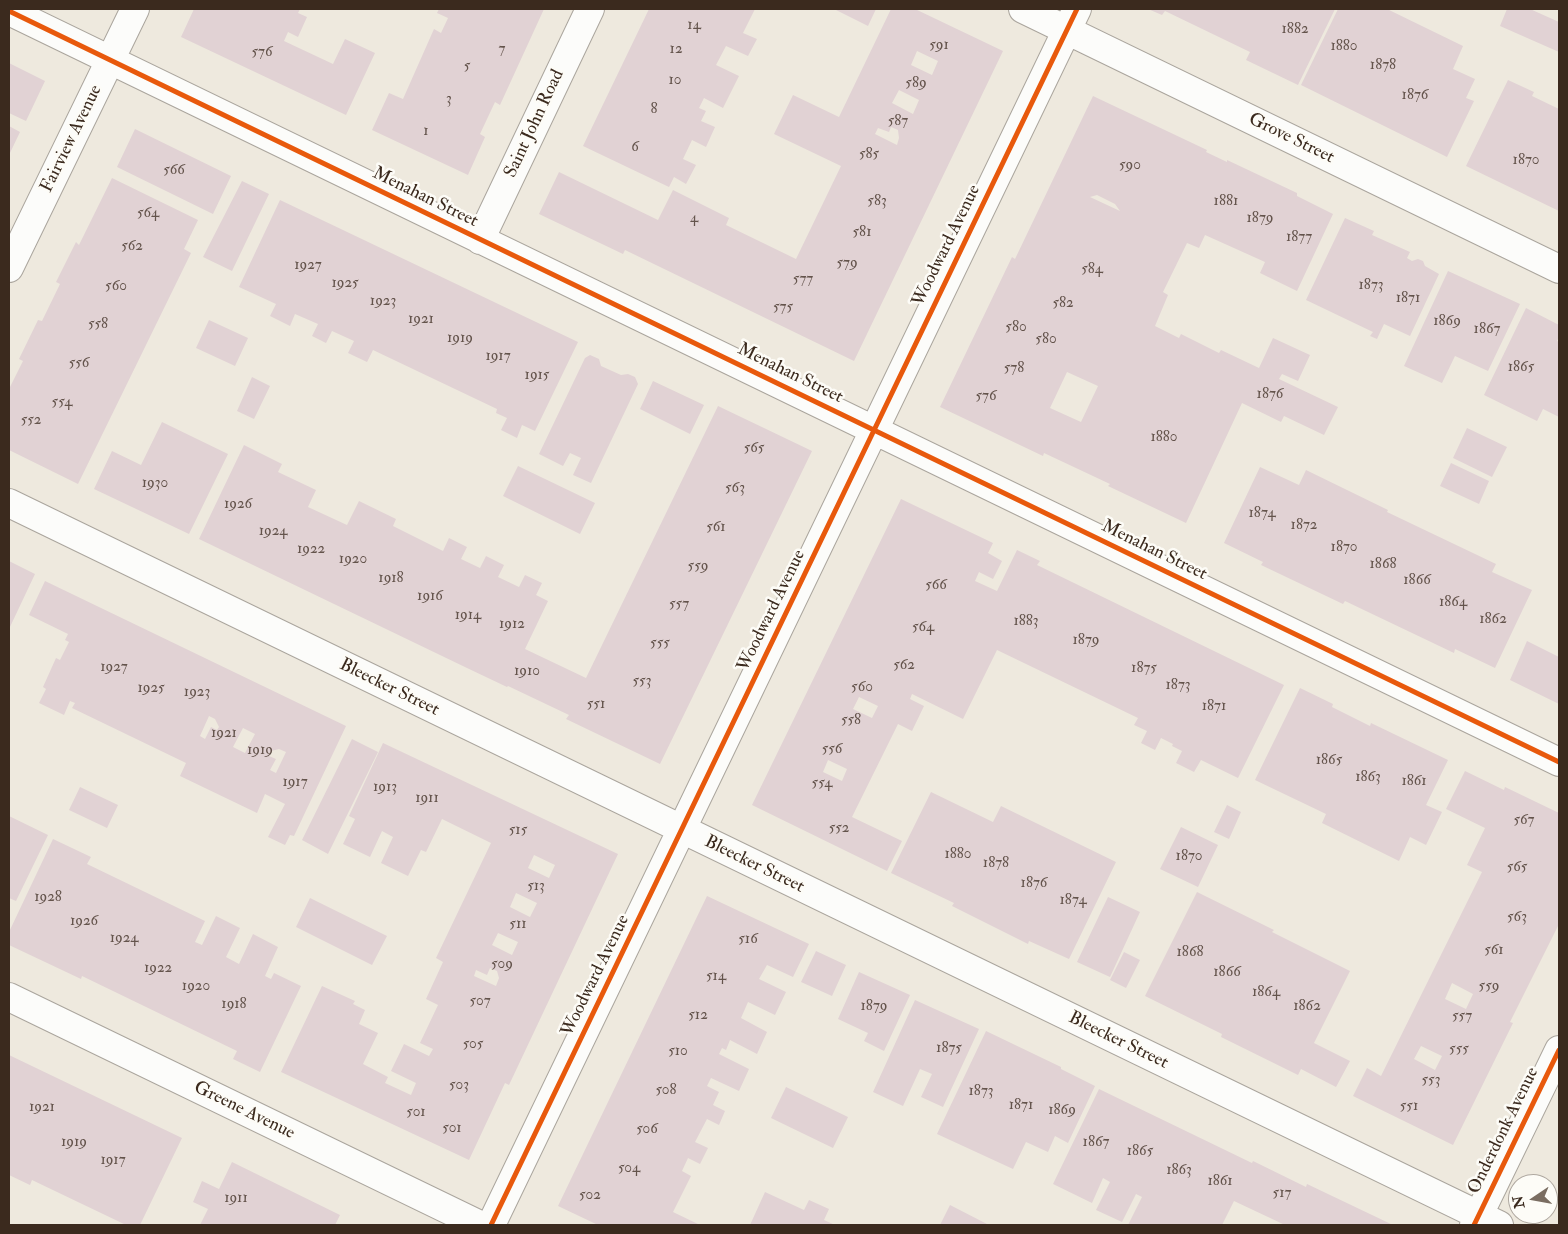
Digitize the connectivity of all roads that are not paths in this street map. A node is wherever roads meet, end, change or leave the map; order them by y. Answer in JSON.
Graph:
{"nodes":[{"id":1,"x":135,"y":9,"type":"edge"},
{"id":2,"x":590,"y":9,"type":"edge"},
{"id":3,"x":1023,"y":9,"type":"edge"},
{"id":4,"x":9,"y":10,"type":"edge"},
{"id":5,"x":1072,"y":19,"type":"edge"},
{"id":6,"x":110,"y":60,"type":"junction"},
{"id":7,"x":480,"y":240,"type":"junction"},
{"id":8,"x":9,"y":268,"type":"edge"},
{"id":9,"x":1559,"y":269,"type":"edge"},
{"id":10,"x":874,"y":430,"type":"junction"},
{"id":11,"x":9,"y":503,"type":"edge"},
{"id":12,"x":1559,"y":762,"type":"edge"},
{"id":13,"x":681,"y":830,"type":"junction"},
{"id":14,"x":9,"y":997,"type":"edge"},
{"id":15,"x":1559,"y":1050,"type":"edge"},
{"id":16,"x":1484,"y":1222,"type":"edge"},
{"id":17,"x":480,"y":1225,"type":"edge"},
{"id":18,"x":491,"y":1225,"type":"edge"}],
"edges":[{"from":1,"to":6,"type":"street","name":"Fairview Avenue"},
{"from":2,"to":7,"type":"street","name":"Saint John Road"},
{"from":3,"to":5,"type":"street","name":"Grove Street"},
{"from":4,"to":6,"type":"street","name":"Menahan Street"},
{"from":5,"to":9,"type":"street","name":"Grove Street"},
{"from":5,"to":10,"type":"street","name":"Woodward Avenue"},
{"from":6,"to":7,"type":"street","name":"Menahan Street"},
{"from":6,"to":8,"type":"street","name":"Fairview Avenue"},
{"from":7,"to":10,"type":"street","name":"Menahan Street"},
{"from":10,"to":12,"type":"street","name":"Menahan Street"},
{"from":10,"to":13,"type":"street","name":"Woodward Avenue"},
{"from":11,"to":13,"type":"street","name":"Bleecker Street"},
{"from":13,"to":16,"type":"street","name":"Bleecker Street"},
{"from":13,"to":18,"type":"street","name":"Woodward Avenue"},
{"from":14,"to":17,"type":"street","name":"Greene Avenue"},
{"from":15,"to":16,"type":"street","name":"Onderdonk Avenue"}]}
